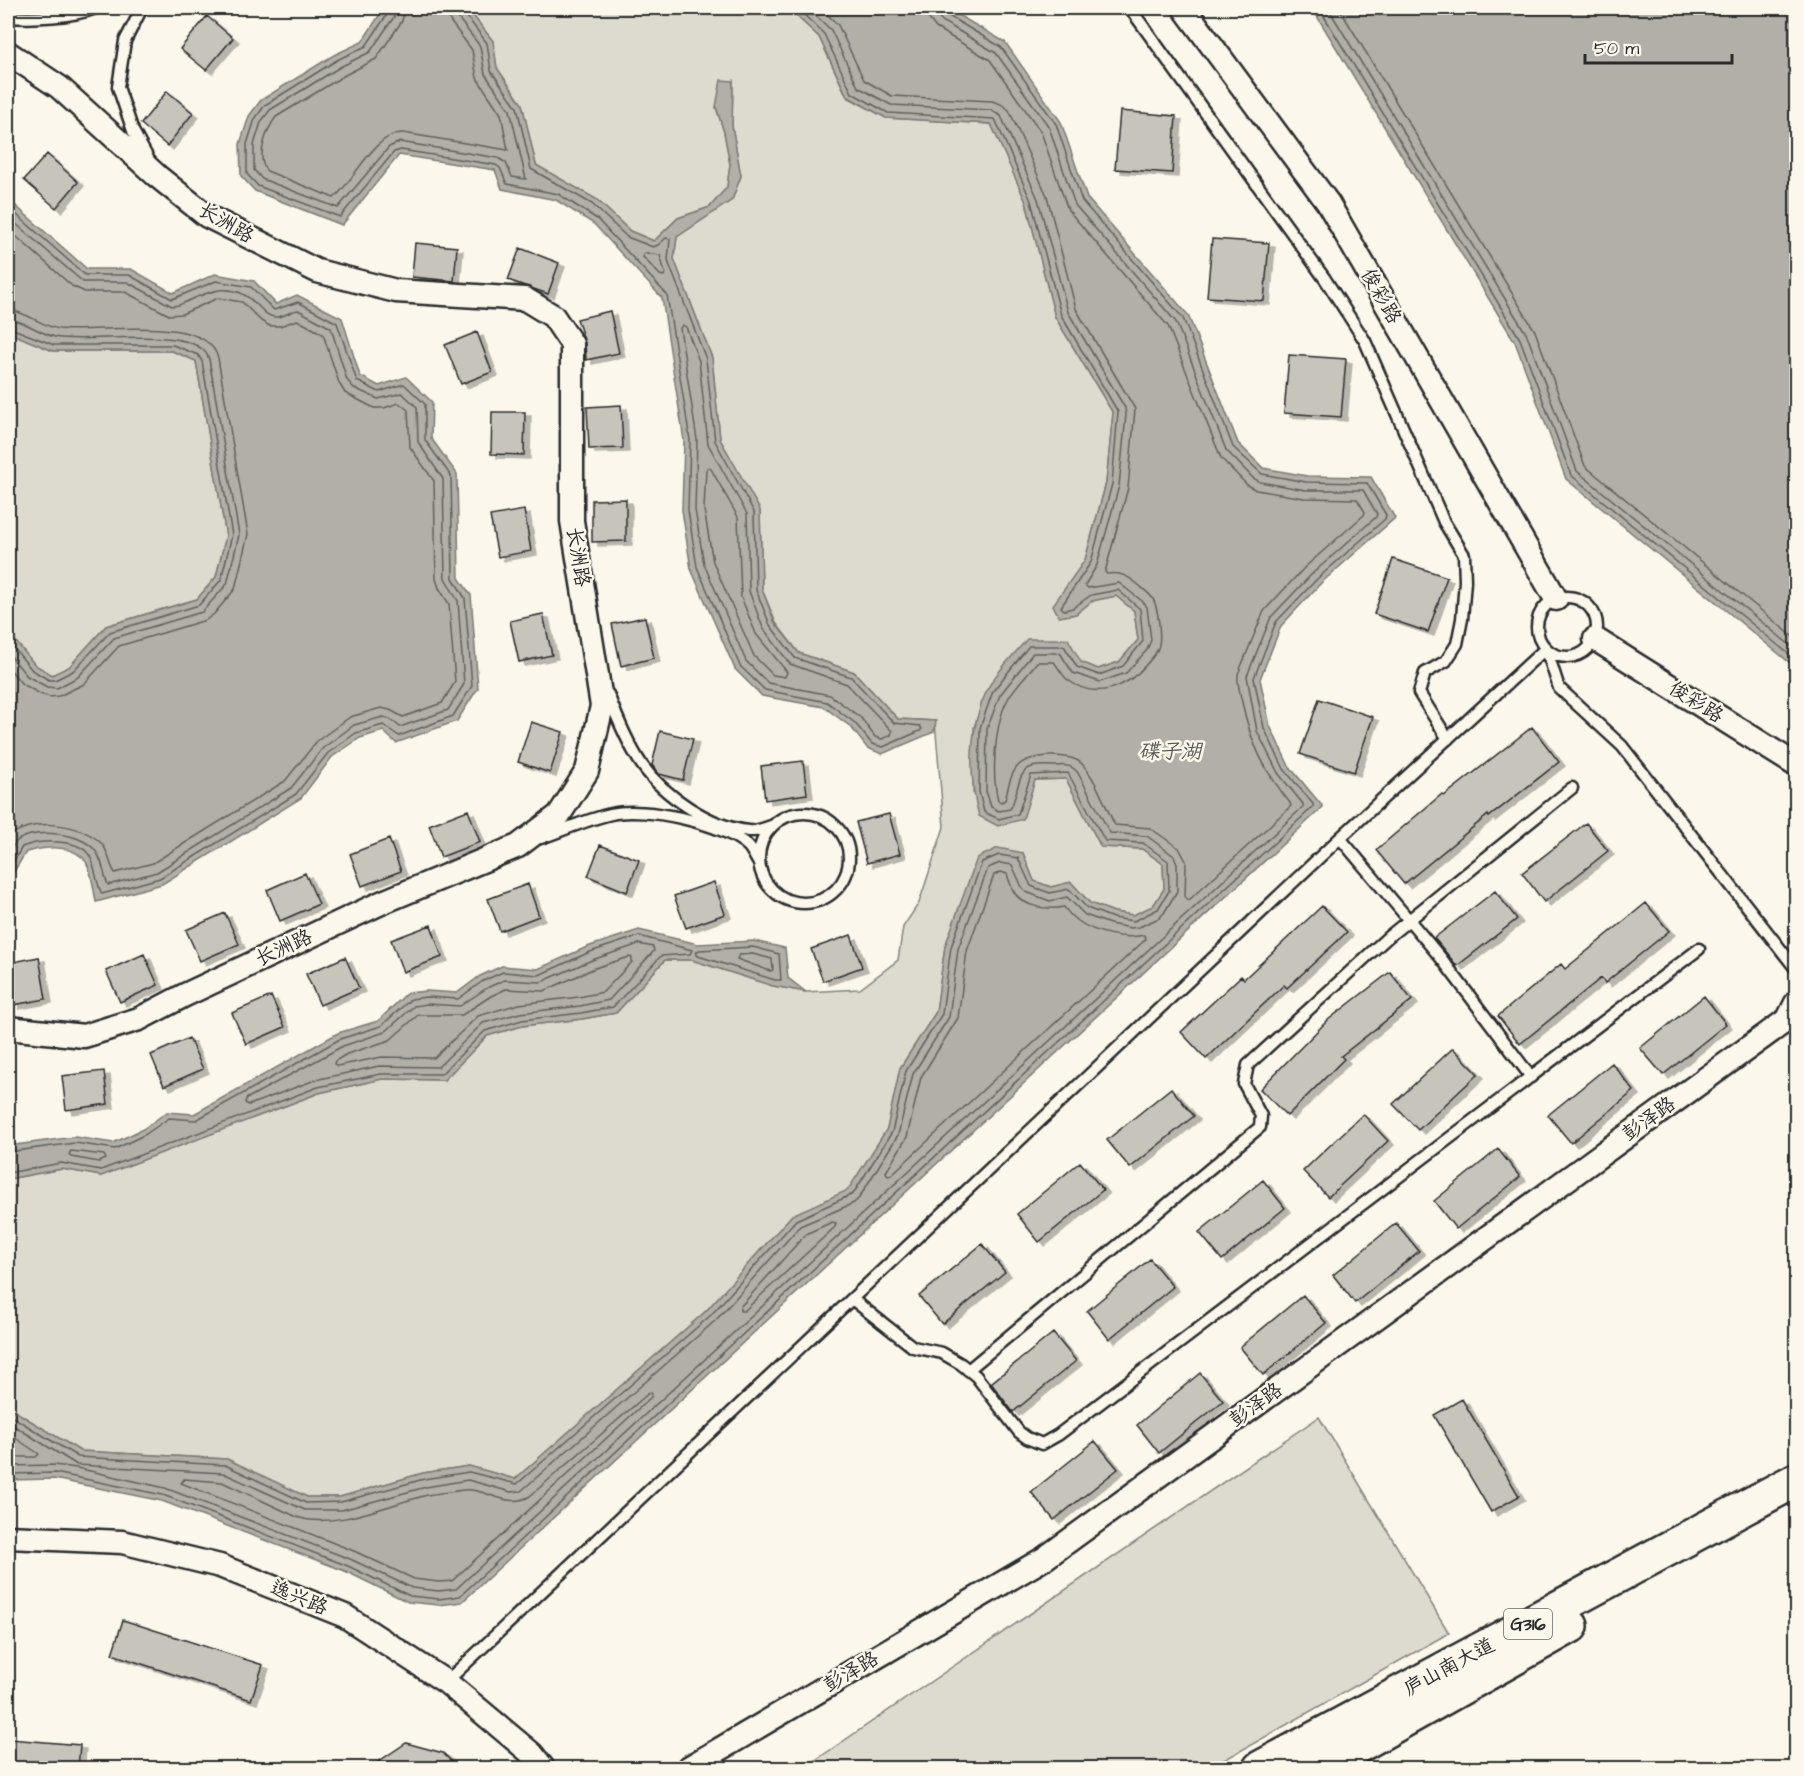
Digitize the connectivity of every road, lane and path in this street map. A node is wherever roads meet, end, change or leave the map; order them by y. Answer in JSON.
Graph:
{"nodes":[{"id":1,"x":96,"y":8,"type":"edge"},
{"id":2,"x":142,"y":8,"type":"edge"},
{"id":3,"x":1130,"y":8,"type":"edge"},
{"id":4,"x":1184,"y":8,"type":"edge"},
{"id":5,"x":8,"y":17,"type":"edge"},
{"id":6,"x":8,"y":53,"type":"edge"},
{"id":7,"x":158,"y":176,"type":"junction"},
{"id":8,"x":1556,"y":599,"type":"junction"},
{"id":9,"x":1594,"y":639,"type":"junction"},
{"id":10,"x":1546,"y":648,"type":"junction"},
{"id":11,"x":594,"y":653,"type":"junction"},
{"id":12,"x":1448,"y":739,"type":"junction"},
{"id":13,"x":1797,"y":765,"type":"edge"},
{"id":14,"x":1572,"y":788,"type":"dead end"},
{"id":15,"x":772,"y":826,"type":"junction"},
{"id":16,"x":1340,"y":838,"type":"junction"},
{"id":17,"x":518,"y":846,"type":"junction"},
{"id":18,"x":759,"y":863,"type":"junction"},
{"id":19,"x":1409,"y":920,"type":"junction"},
{"id":20,"x":1699,"y":949,"type":"dead end"},
{"id":21,"x":1797,"y":969,"type":"edge"},
{"id":22,"x":1797,"y":1003,"type":"edge"},
{"id":23,"x":8,"y":1028,"type":"edge"},
{"id":24,"x":1531,"y":1077,"type":"junction"},
{"id":25,"x":852,"y":1299,"type":"junction"},
{"id":26,"x":968,"y":1370,"type":"junction"},
{"id":27,"x":1797,"y":1480,"type":"edge"},
{"id":28,"x":1797,"y":1501,"type":"edge"},
{"id":29,"x":8,"y":1538,"type":"edge"},
{"id":30,"x":446,"y":1682,"type":"junction"},
{"id":31,"x":1360,"y":1757,"type":"edge"},
{"id":32,"x":543,"y":1768,"type":"edge"},
{"id":33,"x":688,"y":1768,"type":"edge"},
{"id":34,"x":1260,"y":1768,"type":"edge"},
{"id":35,"x":1319,"y":1768,"type":"edge"}],
"edges":[{"from":1,"to":5,"type":"lane"},
{"from":2,"to":7,"type":"lane"},
{"from":3,"to":12,"type":"lane"},
{"from":4,"to":8,"type":"street","name":"俊彩路"},
{"from":6,"to":7,"type":"street","name":"长洲路"},
{"from":7,"to":11,"type":"street","name":"长洲路"},
{"from":8,"to":9,"type":"lane"},
{"from":8,"to":10,"type":"lane"},
{"from":9,"to":10,"type":"lane"},
{"from":9,"to":13,"type":"street","name":"俊彩路"},
{"from":10,"to":12,"type":"lane"},
{"from":10,"to":21,"type":"lane"},
{"from":11,"to":15,"type":"lane"},
{"from":11,"to":17,"type":"street","name":"长洲路"},
{"from":12,"to":16,"type":"lane"},
{"from":14,"to":19,"type":"lane"},
{"from":15,"to":18,"type":"lane"},
{"from":15,"to":18,"type":"lane"},
{"from":16,"to":19,"type":"lane"},
{"from":16,"to":25,"type":"lane"},
{"from":17,"to":18,"type":"lane"},
{"from":17,"to":23,"type":"street","name":"长洲路"},
{"from":19,"to":24,"type":"lane"},
{"from":19,"to":26,"type":"lane"},
{"from":20,"to":24,"type":"lane"},
{"from":22,"to":33,"type":"street","name":"彭泽路"},
{"from":24,"to":26,"type":"lane"},
{"from":25,"to":26,"type":"lane"},
{"from":25,"to":30,"type":"lane"},
{"from":27,"to":34,"type":"highway","name":"庐山南大道","number":"G316"},
{"from":28,"to":31,"type":"highway","name":"庐山南大道","number":"G316"},
{"from":29,"to":30,"type":"street","name":"逸兴路"},
{"from":30,"to":32,"type":"street","name":"逸兴路"},
{"from":31,"to":35,"type":"highway","name":"庐山南大道","number":"G316"}]}
